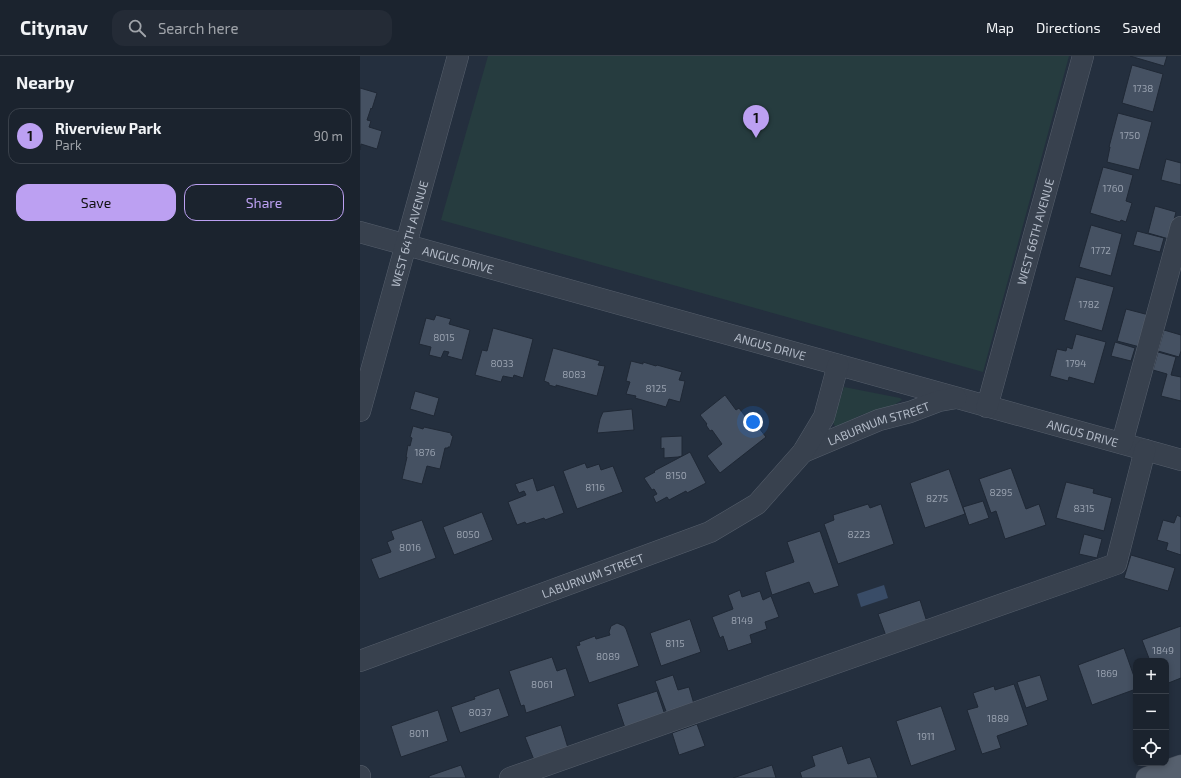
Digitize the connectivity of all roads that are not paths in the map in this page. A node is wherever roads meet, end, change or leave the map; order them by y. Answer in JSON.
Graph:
{"nodes":[{"id":1,"x":458,"y":56,"type":"edge"},
{"id":2,"x":1083,"y":56,"type":"edge"},
{"id":3,"x":1181,"y":227,"type":"edge"},
{"id":4,"x":360,"y":232,"type":"edge"},
{"id":5,"x":406,"y":245,"type":"junction"},
{"id":6,"x":838,"y":365,"type":"junction"},
{"id":7,"x":956,"y":398,"type":"junction"},
{"id":8,"x":987,"y":407,"type":"junction"},
{"id":9,"x":360,"y":411,"type":"edge"},
{"id":10,"x":1122,"y":443,"type":"junction"},
{"id":11,"x":1145,"y":450,"type":"junction"},
{"id":12,"x":803,"y":452,"type":"junction"},
{"id":13,"x":1181,"y":460,"type":"edge"},
{"id":14,"x":360,"y":662,"type":"edge"},
{"id":15,"x":1181,"y":766,"type":"edge"},
{"id":16,"x":510,"y":778,"type":"edge"},
{"id":17,"x":1147,"y":778,"type":"edge"}],
"edges":[{"from":1,"to":5,"type":"street","name":"WEST 64TH AVENUE"},
{"from":2,"to":8,"type":"street","name":"WEST 66TH AVENUE"},
{"from":3,"to":10,"type":"street"},
{"from":4,"to":5,"type":"street","name":"ANGUS DRIVE"},
{"from":5,"to":6,"type":"street","name":"ANGUS DRIVE"},
{"from":5,"to":9,"type":"street","name":"WEST 64TH AVENUE"},
{"from":6,"to":7,"type":"street","name":"ANGUS DRIVE"},
{"from":6,"to":12,"type":"street","name":"LABURNUM STREET"},
{"from":7,"to":8,"type":"street","name":"ANGUS DRIVE"},
{"from":7,"to":12,"type":"street","name":"LABURNUM STREET"},
{"from":8,"to":10,"type":"street","name":"ANGUS DRIVE"},
{"from":10,"to":11,"type":"street","name":"ANGUS DRIVE"},
{"from":11,"to":13,"type":"street","name":"ANGUS DRIVE"},
{"from":11,"to":16,"type":"street"},
{"from":12,"to":14,"type":"street","name":"LABURNUM STREET"},
{"from":15,"to":17,"type":"main road"}]}
